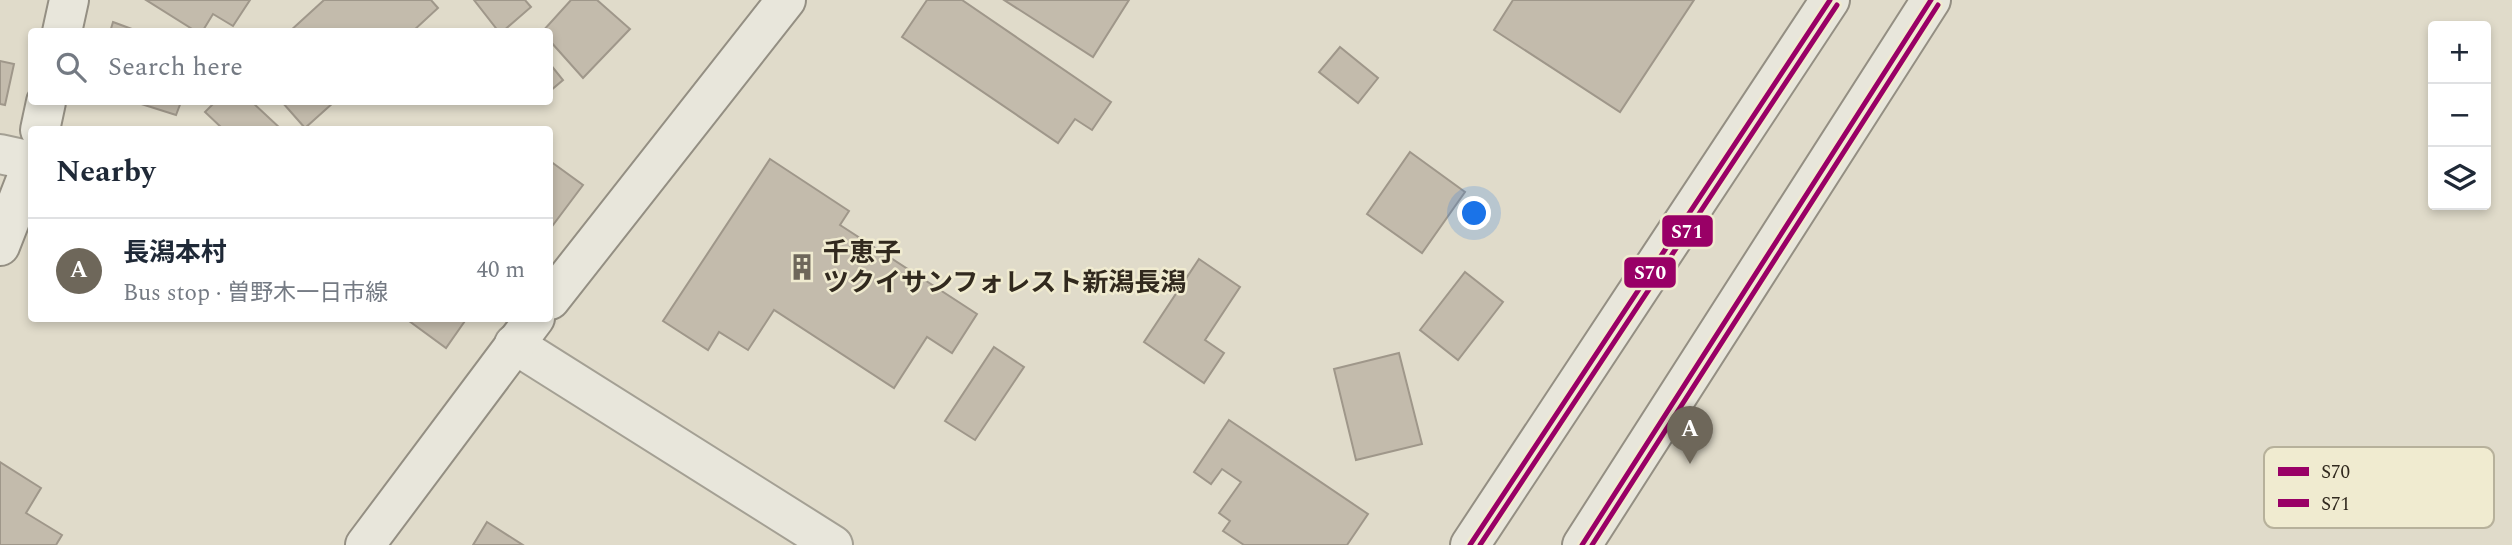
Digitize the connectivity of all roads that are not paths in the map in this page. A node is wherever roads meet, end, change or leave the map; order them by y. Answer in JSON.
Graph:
{"nodes":[{"id":1,"x":69,"y":0,"type":"edge"},
{"id":2,"x":786,"y":0,"type":"edge"},
{"id":3,"x":1830,"y":0,"type":"edge"},
{"id":4,"x":1931,"y":0,"type":"edge"},
{"id":5,"x":63,"y":28,"type":"edge"},
{"id":6,"x":45,"y":105,"type":"edge"},
{"id":7,"x":41,"y":126,"type":"edge"},
{"id":8,"x":0,"y":153,"type":"edge"},
{"id":9,"x":28,"y":161,"type":"edge"},
{"id":10,"x":28,"y":172,"type":"edge"},
{"id":11,"x":0,"y":246,"type":"edge"},
{"id":12,"x":553,"y":296,"type":"edge"},
{"id":13,"x":525,"y":331,"type":"edge"},
{"id":14,"x":365,"y":545,"type":"edge"},
{"id":15,"x":833,"y":545,"type":"edge"},
{"id":16,"x":1470,"y":545,"type":"edge"},
{"id":17,"x":1582,"y":545,"type":"edge"}],
"edges":[{"from":1,"to":5,"type":"main road"},
{"from":2,"to":12,"type":"main road"},
{"from":3,"to":16,"type":"main road"},
{"from":4,"to":17,"type":"main road"},
{"from":6,"to":7,"type":"main road"},
{"from":8,"to":9,"type":"main road"},
{"from":10,"to":11,"type":"main road"},
{"from":13,"to":14,"type":"main road"},
{"from":13,"to":15,"type":"main road"}]}
